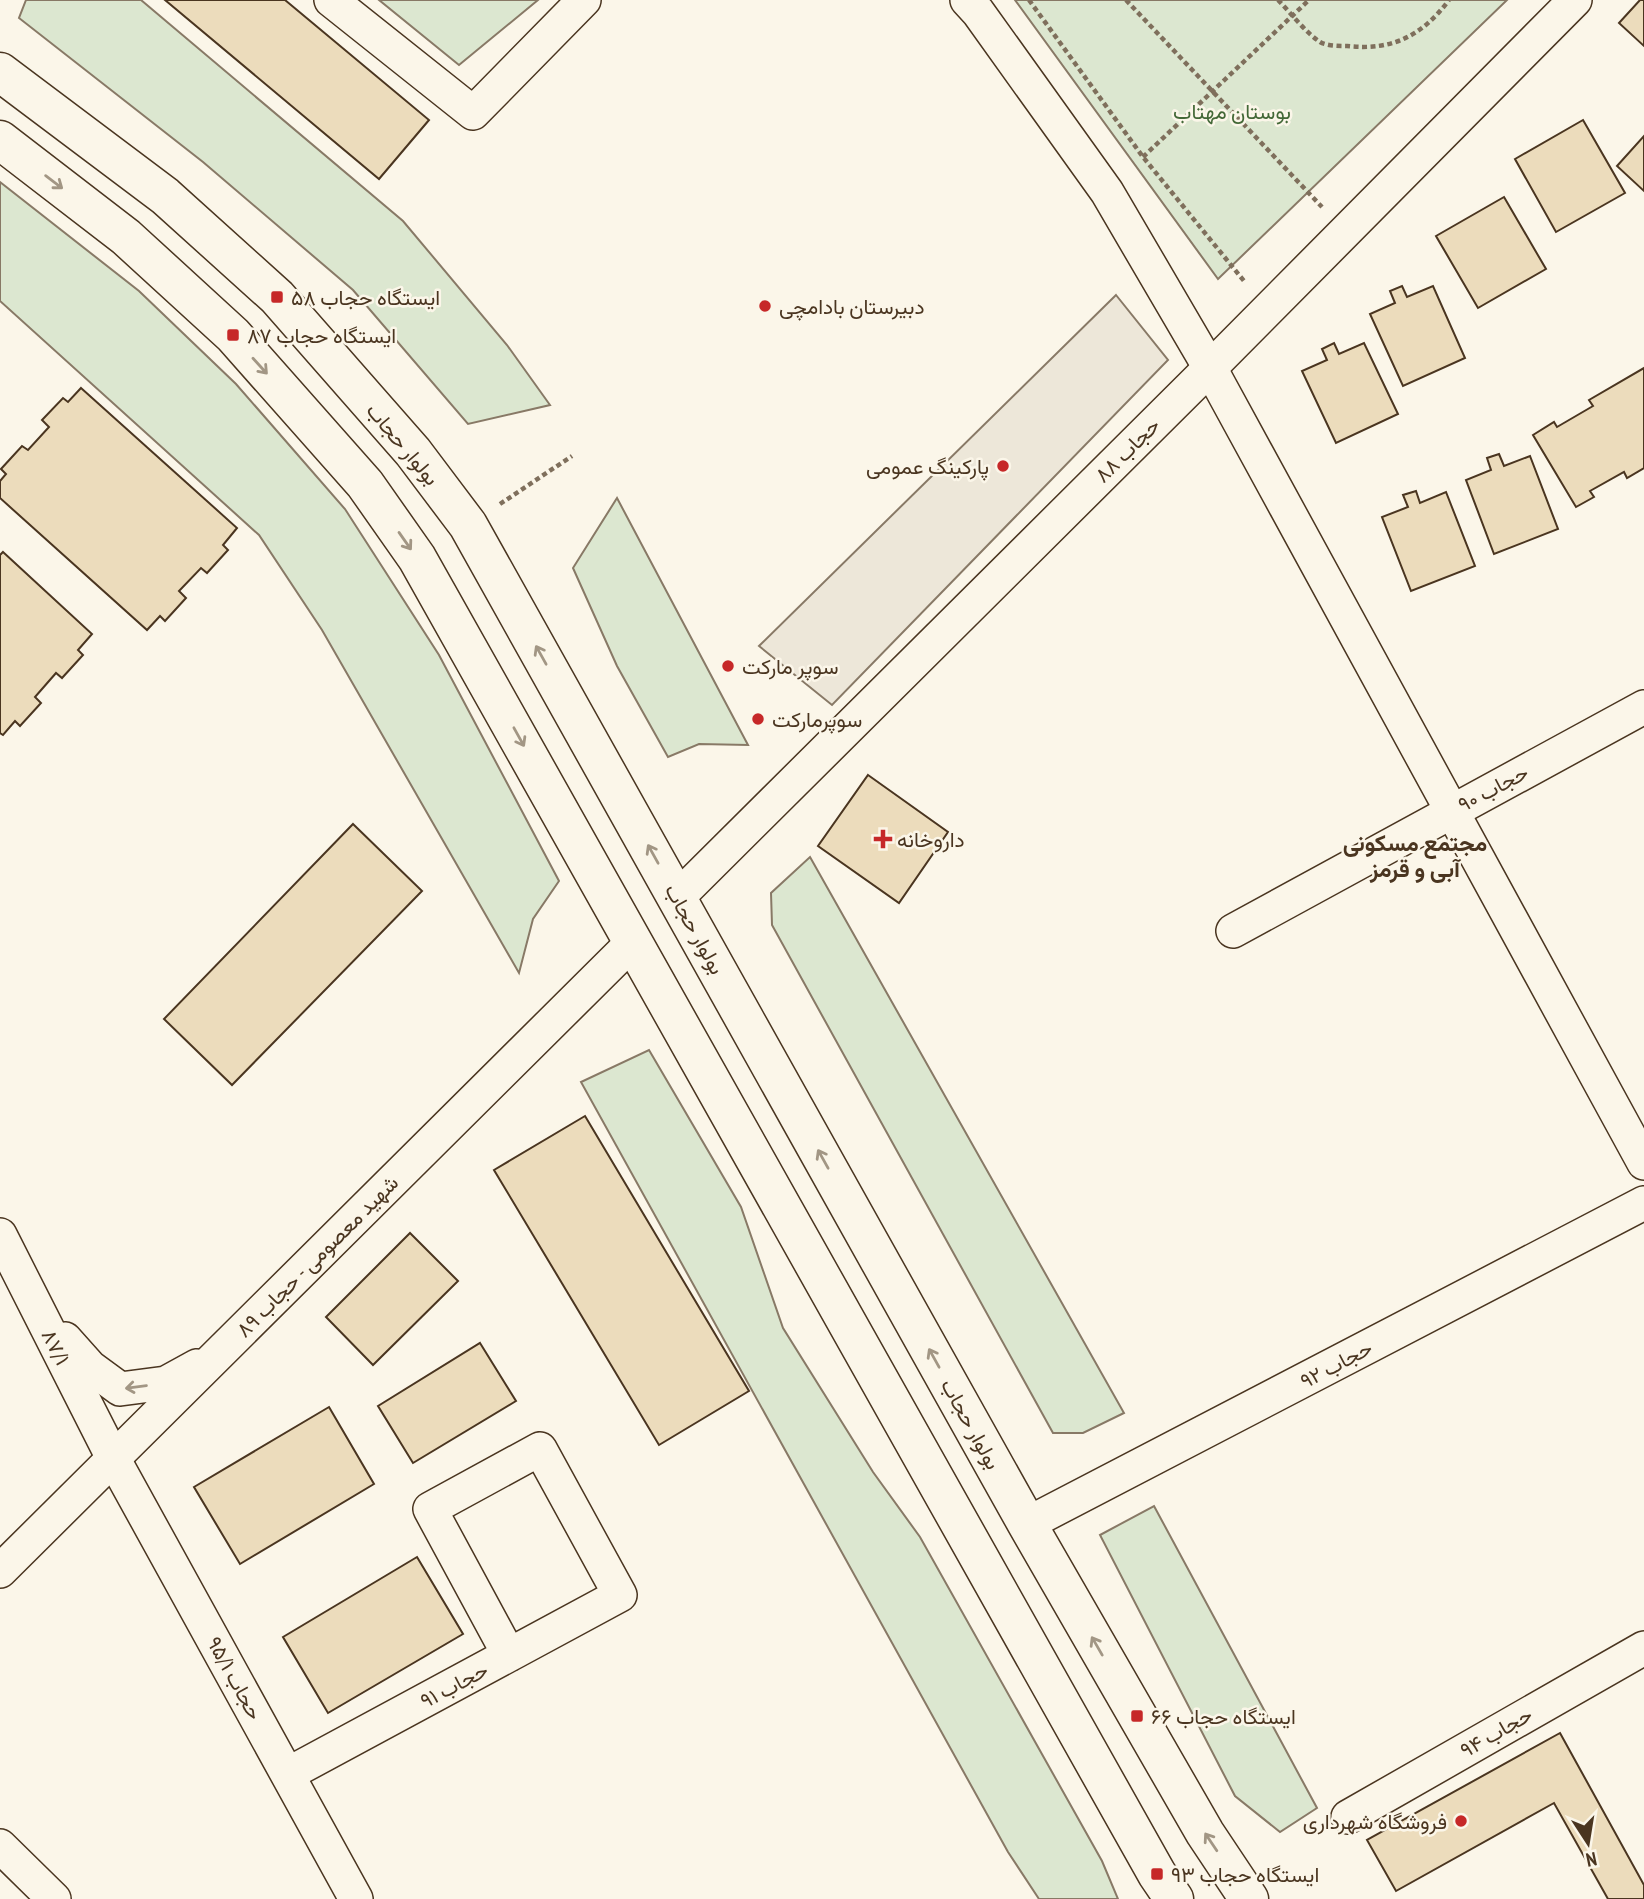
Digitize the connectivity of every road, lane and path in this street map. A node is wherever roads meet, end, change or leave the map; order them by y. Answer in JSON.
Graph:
{"nodes":[{"id":1,"x":331,"y":0,"type":"edge"},
{"id":2,"x":584,"y":0,"type":"edge"},
{"id":3,"x":967,"y":0,"type":"edge"},
{"id":4,"x":1028,"y":0,"type":"edge"},
{"id":5,"x":1126,"y":0,"type":"edge"},
{"id":6,"x":1278,"y":0,"type":"edge"},
{"id":7,"x":1309,"y":0,"type":"edge"},
{"id":8,"x":1449,"y":0,"type":"edge"},
{"id":9,"x":1575,"y":0,"type":"edge"},
{"id":10,"x":1293,"y":16,"type":"junction"},
{"id":11,"x":0,"y":72,"type":"edge"},
{"id":12,"x":1213,"y":92,"type":"junction"},
{"id":13,"x":0,"y":140,"type":"edge"},
{"id":14,"x":1143,"y":157,"type":"junction"},
{"id":15,"x":1321,"y":207,"type":"dead end"},
{"id":16,"x":1244,"y":281,"type":"dead end"},
{"id":17,"x":1210,"y":368,"type":"junction"},
{"id":18,"x":1644,"y":708,"type":"edge"},
{"id":19,"x":1452,"y":810,"type":"junction"},
{"id":20,"x":677,"y":898,"type":"junction"},
{"id":21,"x":1234,"y":931,"type":"dead end"},
{"id":22,"x":634,"y":941,"type":"junction"},
{"id":23,"x":1644,"y":1163,"type":"edge"},
{"id":24,"x":1644,"y":1203,"type":"edge"},
{"id":25,"x":0,"y":1235,"type":"edge"},
{"id":26,"x":36,"y":1307,"type":"junction"},
{"id":27,"x":220,"y":1352,"type":"junction"},
{"id":28,"x":113,"y":1458,"type":"junction"},
{"id":29,"x":1027,"y":1524,"type":"junction"},
{"id":30,"x":0,"y":1571,"type":"edge"},
{"id":31,"x":1644,"y":1648,"type":"edge"},
{"id":32,"x":509,"y":1655,"type":"junction"},
{"id":33,"x":288,"y":1774,"type":"junction"},
{"id":34,"x":1348,"y":1817,"type":"dead end"},
{"id":35,"x":0,"y":1846,"type":"edge"},
{"id":36,"x":54,"y":1899,"type":"edge"},
{"id":37,"x":356,"y":1899,"type":"edge"},
{"id":38,"x":1174,"y":1899,"type":"edge"},
{"id":39,"x":1249,"y":1899,"type":"edge"}],
"edges":[{"from":1,"to":2,"type":"street"},
{"from":3,"to":17,"type":"street"},
{"from":4,"to":14,"type":"path"},
{"from":5,"to":12,"type":"path"},
{"from":6,"to":10,"type":"path"},
{"from":7,"to":10,"type":"path"},
{"from":8,"to":10,"type":"path"},
{"from":9,"to":17,"type":"street","name":"حجاب ۸۸"},
{"from":10,"to":12,"type":"path"},
{"from":20,"to":11,"type":"main road","name":"بولوار حجاب","one_way":true},
{"from":12,"to":14,"type":"path"},
{"from":12,"to":15,"type":"path"},
{"from":13,"to":22,"type":"main road","one_way":true},
{"from":14,"to":16,"type":"path"},
{"from":17,"to":19,"type":"street"},
{"from":17,"to":20,"type":"street","name":"حجاب ۸۸"},
{"from":18,"to":19,"type":"street","name":"حجاب ۹۰"},
{"from":19,"to":21,"type":"street","name":"حجاب ۹۰"},
{"from":19,"to":23,"type":"street"},
{"from":20,"to":22,"type":"main road"},
{"from":29,"to":20,"type":"main road","name":"بولوار حجاب","one_way":true},
{"from":22,"to":27,"type":"street","name":"شهید معصومی - حجاب ۸۹"},
{"from":22,"to":38,"type":"main road"},
{"from":24,"to":29,"type":"street","name":"حجاب ۹۲"},
{"from":25,"to":26,"type":"street","name":"۸۷/۱"},
{"from":27,"to":26,"type":"street","one_way":true},
{"from":26,"to":28,"type":"street","name":"۸۷/۱"},
{"from":27,"to":28,"type":"street","name":"شهید معصومی - حجاب ۸۹"},
{"from":28,"to":30,"type":"street","name":"شهید معصومی - حجاب ۸۹"},
{"from":28,"to":33,"type":"street","name":"حجاب ۹۵/۱"},
{"from":39,"to":29,"type":"main road","name":"بولوار حجاب","one_way":true},
{"from":31,"to":34,"type":"street","name":"حجاب ۹۴"},
{"from":32,"to":32,"type":"street","name":"حجاب ۹۱"},
{"from":32,"to":33,"type":"street","name":"حجاب ۹۱"},
{"from":33,"to":37,"type":"street","name":"حجاب ۹۵/۱"},
{"from":35,"to":36,"type":"street"}]}
